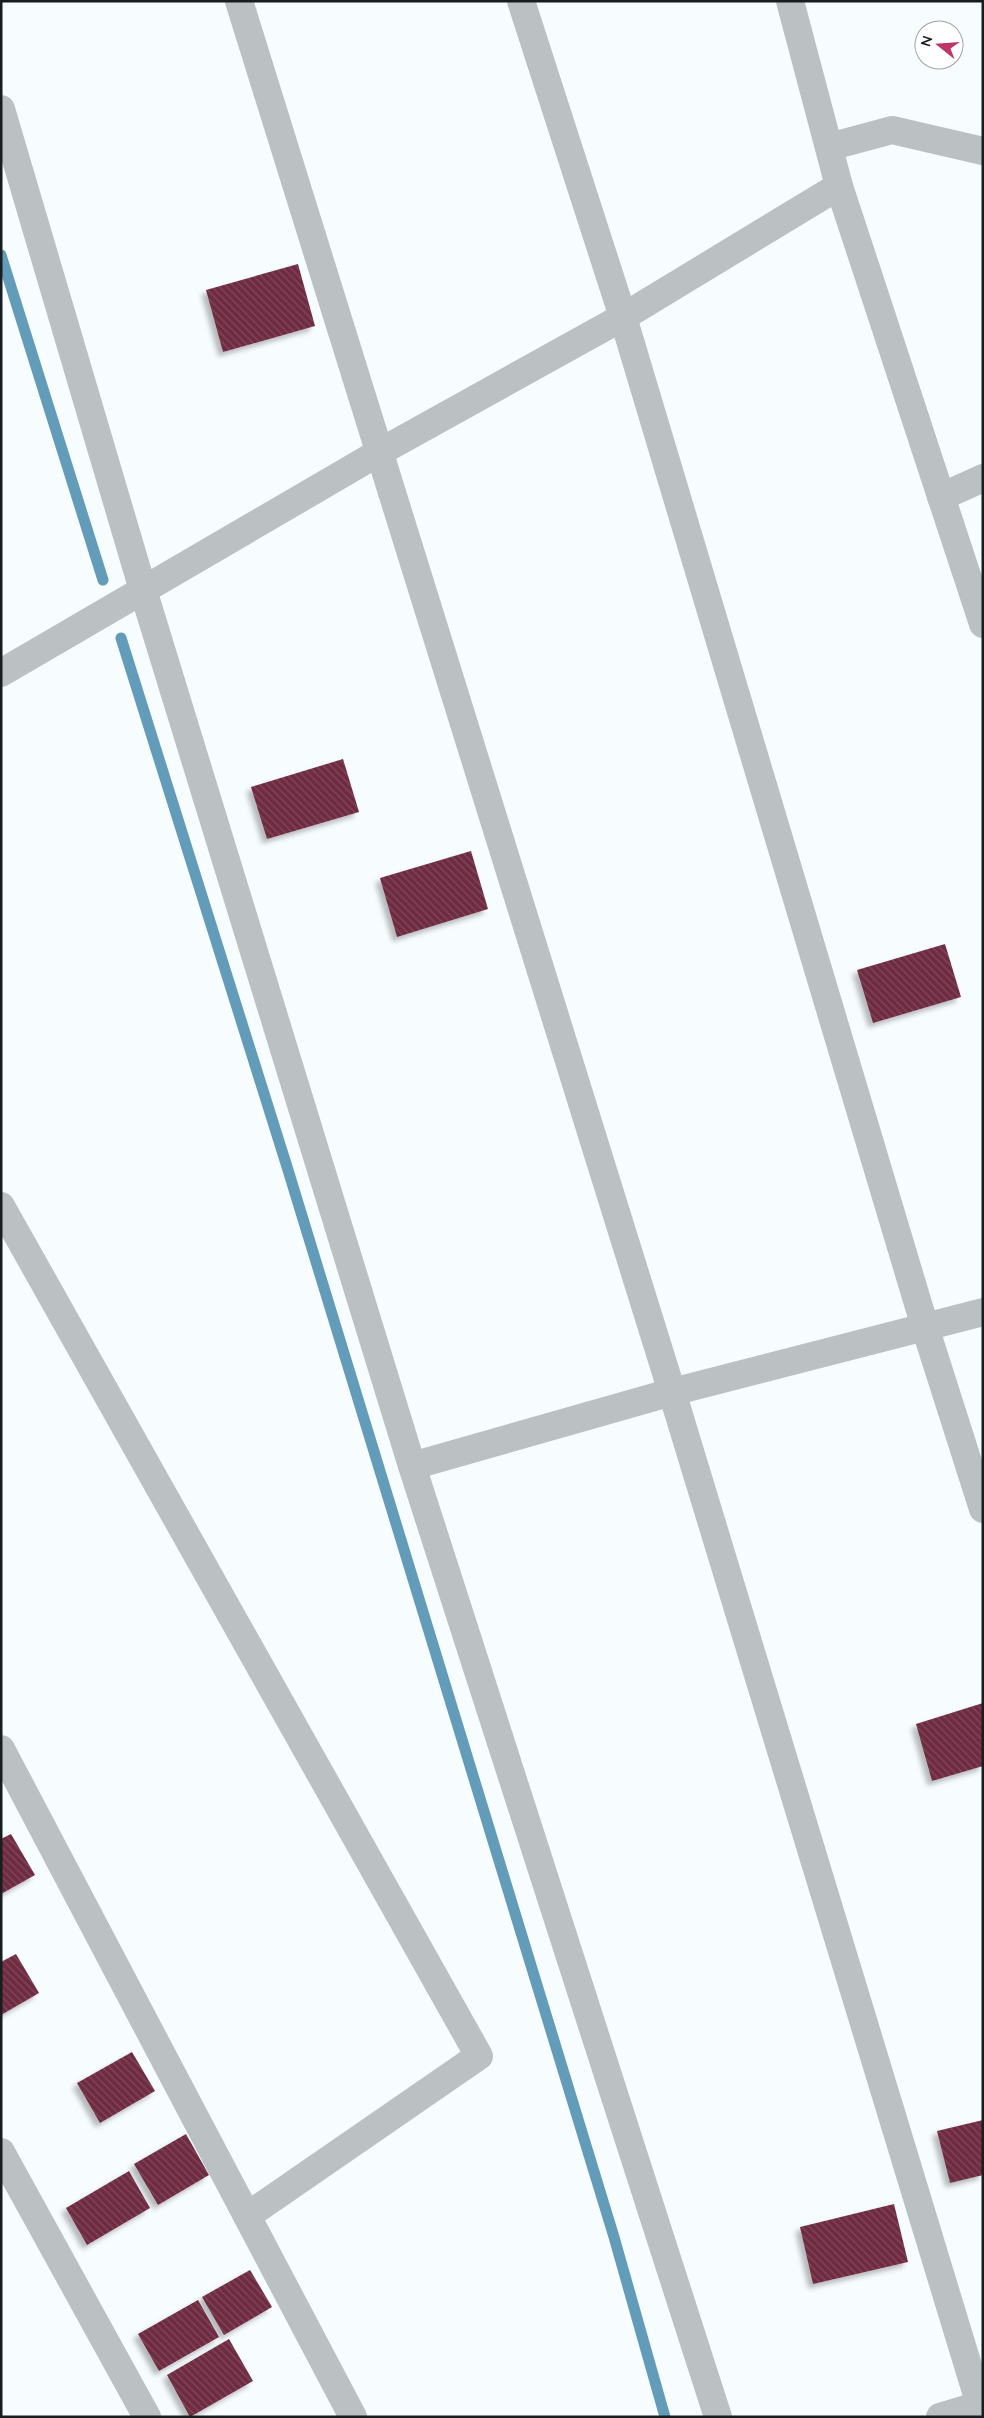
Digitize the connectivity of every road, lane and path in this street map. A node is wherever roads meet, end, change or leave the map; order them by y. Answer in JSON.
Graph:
{"nodes":[{"id":1,"x":239,"y":1,"type":"edge"},
{"id":2,"x":521,"y":1,"type":"edge"},
{"id":3,"x":790,"y":1,"type":"edge"},
{"id":4,"x":1,"y":109,"type":"edge"},
{"id":5,"x":829,"y":147,"type":"junction"},
{"id":6,"x":983,"y":151,"type":"edge"},
{"id":7,"x":839,"y":186,"type":"junction"},
{"id":8,"x":623,"y":317,"type":"junction"},
{"id":9,"x":378,"y":453,"type":"junction"},
{"id":10,"x":983,"y":478,"type":"edge"},
{"id":11,"x":941,"y":497,"type":"junction"},
{"id":12,"x":143,"y":590,"type":"junction"},
{"id":13,"x":983,"y":624,"type":"edge"},
{"id":14,"x":1,"y":674,"type":"edge"},
{"id":15,"x":1,"y":1206,"type":"edge"},
{"id":16,"x":983,"y":1312,"type":"edge"},
{"id":17,"x":925,"y":1327,"type":"junction"},
{"id":18,"x":672,"y":1392,"type":"junction"},
{"id":19,"x":412,"y":1466,"type":"junction"},
{"id":20,"x":983,"y":1509,"type":"edge"},
{"id":21,"x":1,"y":1749,"type":"edge"},
{"id":22,"x":1,"y":2152,"type":"edge"},
{"id":23,"x":247,"y":2216,"type":"junction"},
{"id":24,"x":982,"y":2404,"type":"edge"},
{"id":25,"x":147,"y":2417,"type":"edge"},
{"id":26,"x":354,"y":2417,"type":"edge"},
{"id":27,"x":718,"y":2417,"type":"edge"},
{"id":28,"x":940,"y":2417,"type":"edge"}],
"edges":[{"from":1,"to":9,"type":"street"},
{"from":2,"to":8,"type":"street"},
{"from":3,"to":5,"type":"street"},
{"from":4,"to":12,"type":"street"},
{"from":5,"to":6,"type":"street"},
{"from":5,"to":7,"type":"street"},
{"from":7,"to":8,"type":"street"},
{"from":7,"to":11,"type":"street"},
{"from":8,"to":9,"type":"street"},
{"from":8,"to":17,"type":"street"},
{"from":9,"to":12,"type":"street"},
{"from":9,"to":18,"type":"street"},
{"from":10,"to":11,"type":"street"},
{"from":11,"to":13,"type":"street"},
{"from":12,"to":14,"type":"street"},
{"from":12,"to":19,"type":"street"},
{"from":15,"to":23,"type":"street"},
{"from":16,"to":17,"type":"street"},
{"from":17,"to":18,"type":"street"},
{"from":17,"to":20,"type":"street"},
{"from":18,"to":19,"type":"street"},
{"from":18,"to":24,"type":"street"},
{"from":19,"to":27,"type":"street"},
{"from":21,"to":23,"type":"street"},
{"from":22,"to":25,"type":"street"},
{"from":23,"to":26,"type":"street"},
{"from":24,"to":28,"type":"street"}]}
